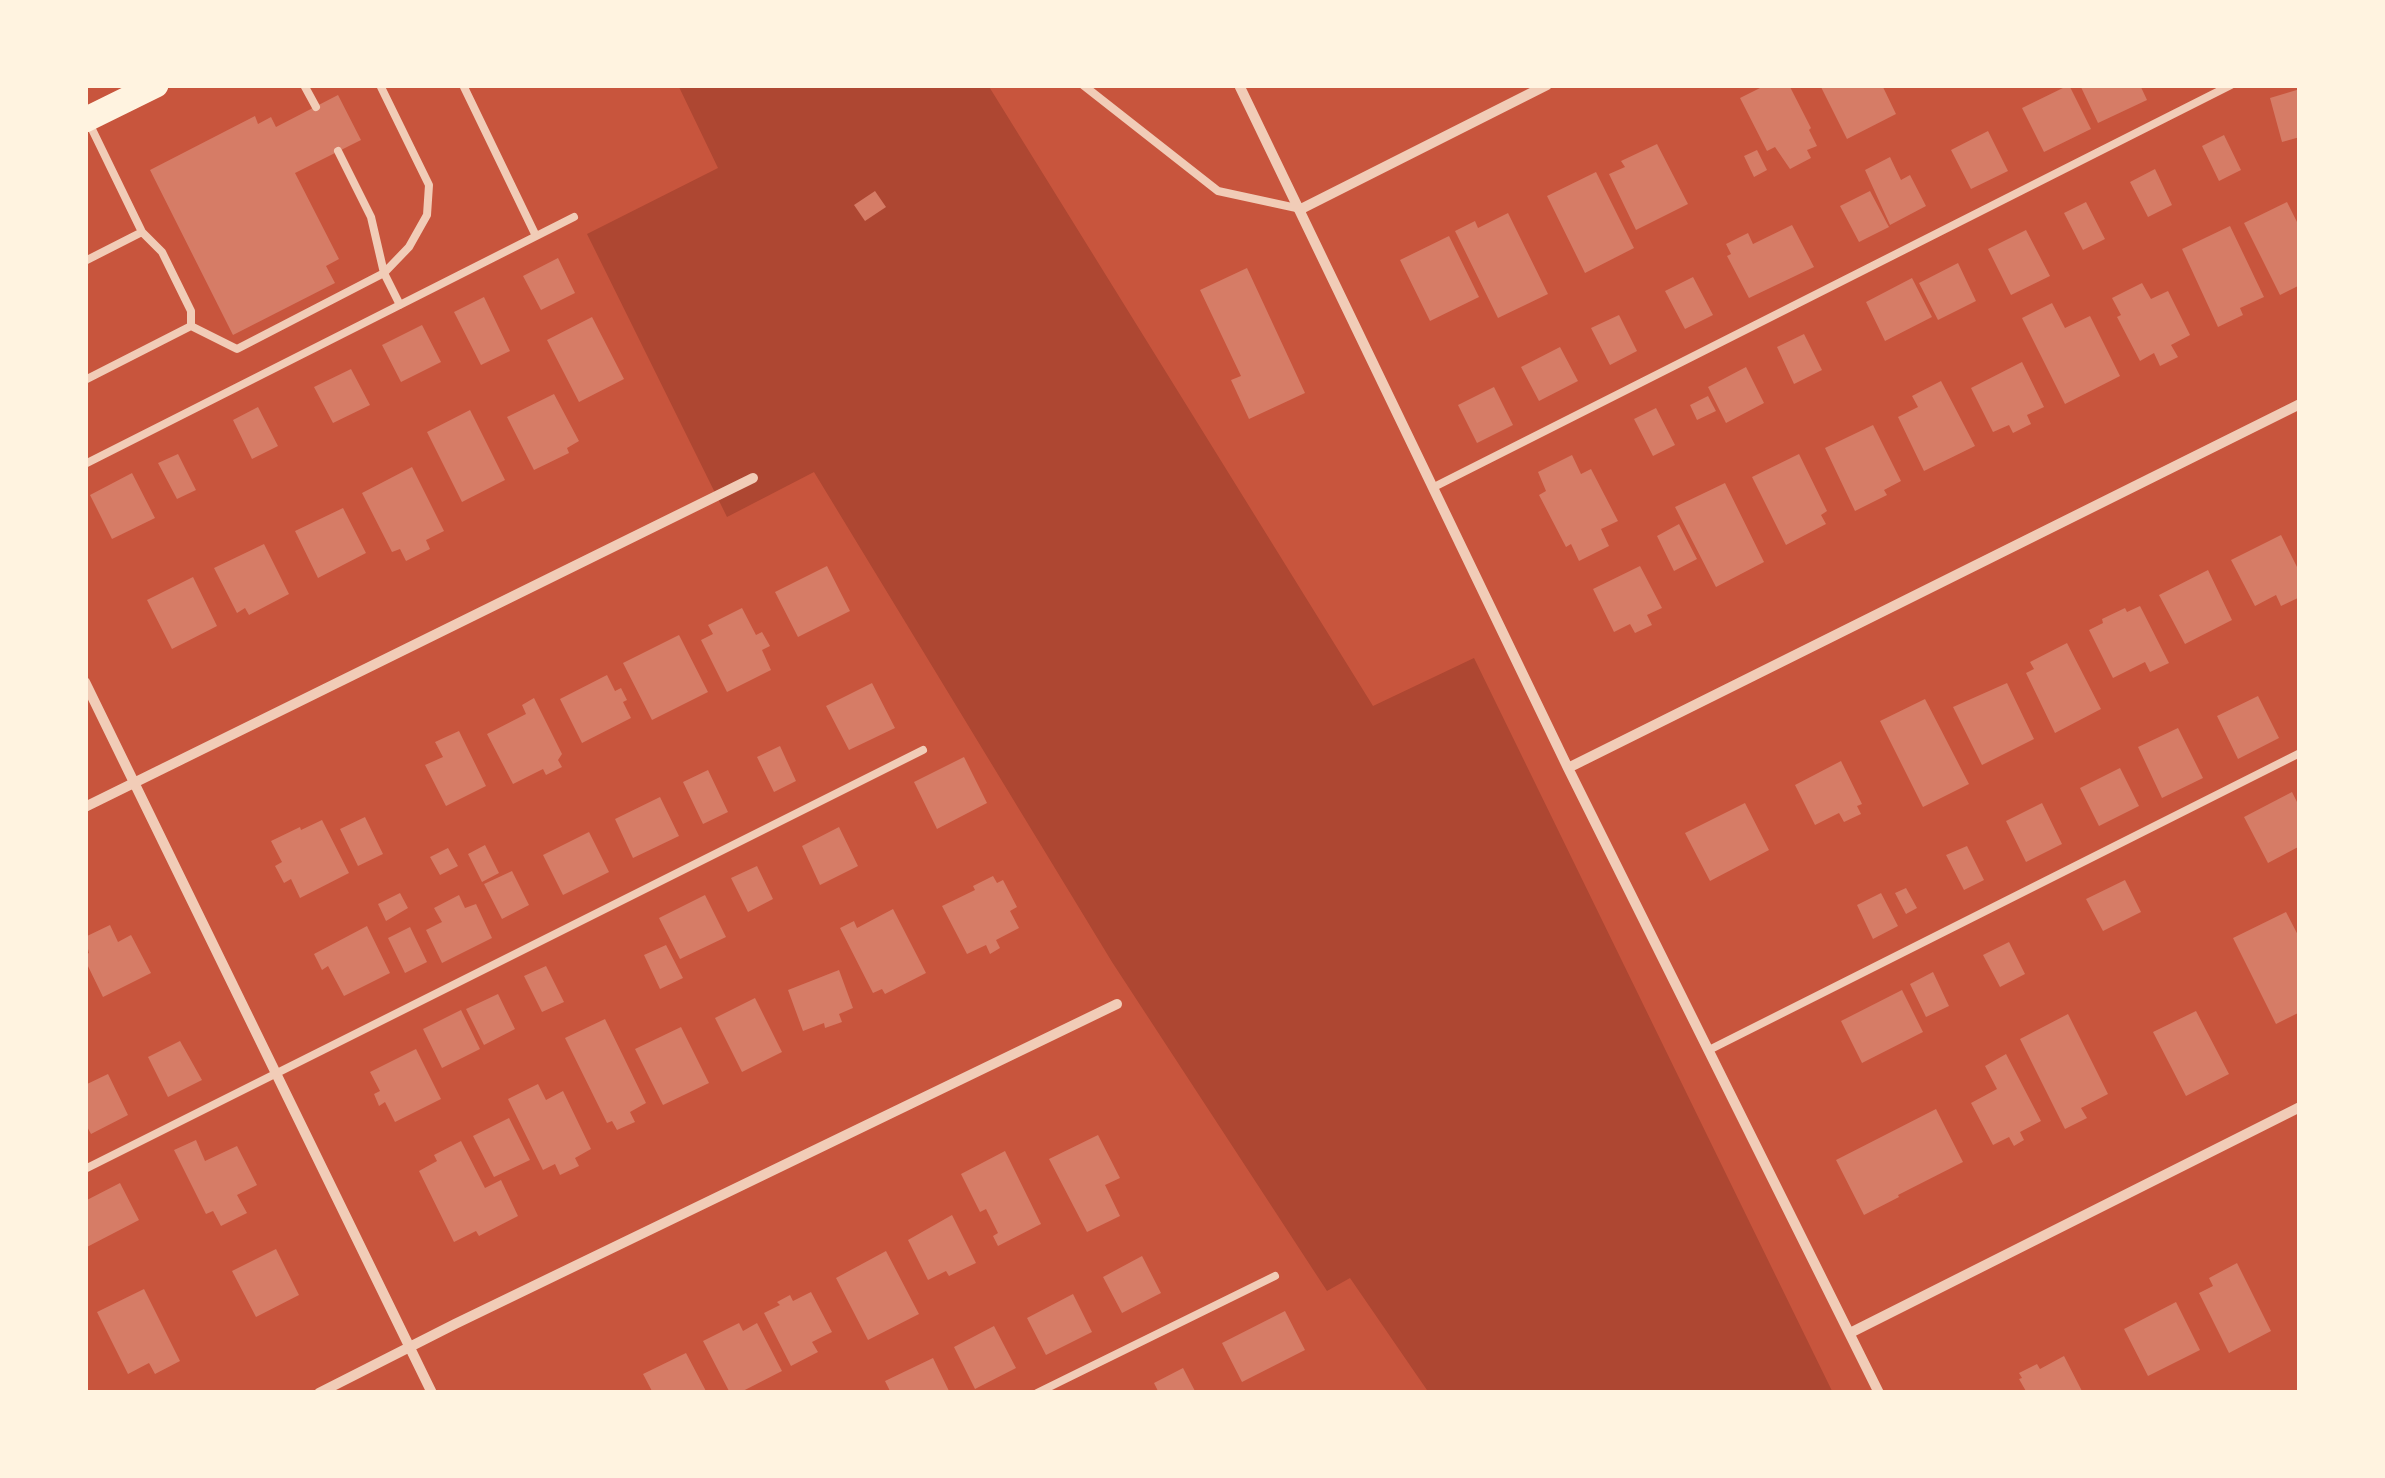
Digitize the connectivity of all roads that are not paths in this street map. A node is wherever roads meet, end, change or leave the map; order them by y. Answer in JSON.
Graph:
{"nodes":[{"id":1,"x":156,"y":85,"type":"edge"},
{"id":2,"x":304,"y":85,"type":"edge"},
{"id":3,"x":380,"y":85,"type":"edge"},
{"id":4,"x":463,"y":85,"type":"edge"},
{"id":5,"x":1082,"y":85,"type":"edge"},
{"id":6,"x":1239,"y":85,"type":"edge"},
{"id":7,"x":1547,"y":85,"type":"edge"},
{"id":8,"x":2231,"y":85,"type":"edge"},
{"id":9,"x":316,"y":107,"type":"dead end"},
{"id":10,"x":86,"y":119,"type":"edge"},
{"id":11,"x":338,"y":151,"type":"dead end"},
{"id":12,"x":1301,"y":209,"type":"junction"},
{"id":13,"x":574,"y":217,"type":"dead end"},
{"id":14,"x":142,"y":232,"type":"junction"},
{"id":15,"x":536,"y":236,"type":"junction"},
{"id":16,"x":85,"y":261,"type":"edge"},
{"id":17,"x":384,"y":272,"type":"junction"},
{"id":18,"x":400,"y":305,"type":"junction"},
{"id":19,"x":191,"y":326,"type":"junction"},
{"id":20,"x":85,"y":380,"type":"edge"},
{"id":21,"x":2300,"y":404,"type":"edge"},
{"id":22,"x":85,"y":464,"type":"edge"},
{"id":23,"x":753,"y":478,"type":"dead end"},
{"id":24,"x":1434,"y":487,"type":"junction"},
{"id":25,"x":85,"y":682,"type":"edge"},
{"id":26,"x":922,"y":750,"type":"dead end"},
{"id":27,"x":2300,"y":753,"type":"edge"},
{"id":28,"x":1568,"y":768,"type":"junction"},
{"id":29,"x":134,"y":782,"type":"junction"},
{"id":30,"x":85,"y":807,"type":"edge"},
{"id":31,"x":1117,"y":1004,"type":"dead end"},
{"id":32,"x":1708,"y":1050,"type":"junction"},
{"id":33,"x":276,"y":1072,"type":"junction"},
{"id":34,"x":2300,"y":1107,"type":"edge"},
{"id":35,"x":85,"y":1168,"type":"edge"},
{"id":36,"x":1275,"y":1276,"type":"dead end"},
{"id":37,"x":1850,"y":1333,"type":"junction"},
{"id":38,"x":410,"y":1347,"type":"junction"},
{"id":39,"x":319,"y":1393,"type":"edge"},
{"id":40,"x":432,"y":1393,"type":"edge"},
{"id":41,"x":1037,"y":1393,"type":"edge"},
{"id":42,"x":1879,"y":1393,"type":"edge"}],
"edges":[{"from":1,"to":10,"type":"main road"},
{"from":2,"to":9,"type":"lane"},
{"from":3,"to":17,"type":"lane"},
{"from":4,"to":15,"type":"lane"},
{"from":5,"to":12,"type":"lane"},
{"from":6,"to":12,"type":"street"},
{"from":7,"to":12,"type":"street"},
{"from":8,"to":24,"type":"lane"},
{"from":10,"to":14,"type":"lane"},
{"from":11,"to":17,"type":"lane"},
{"from":12,"to":24,"type":"street"},
{"from":13,"to":15,"type":"lane"},
{"from":14,"to":16,"type":"lane"},
{"from":14,"to":19,"type":"lane"},
{"from":15,"to":18,"type":"lane"},
{"from":17,"to":18,"type":"lane"},
{"from":17,"to":19,"type":"lane"},
{"from":18,"to":22,"type":"lane"},
{"from":19,"to":20,"type":"lane"},
{"from":21,"to":28,"type":"street"},
{"from":23,"to":29,"type":"street"},
{"from":24,"to":28,"type":"street"},
{"from":25,"to":29,"type":"street"},
{"from":26,"to":33,"type":"lane"},
{"from":27,"to":32,"type":"lane"},
{"from":28,"to":32,"type":"street"},
{"from":29,"to":30,"type":"street"},
{"from":29,"to":33,"type":"street"},
{"from":31,"to":38,"type":"street"},
{"from":32,"to":37,"type":"street"},
{"from":33,"to":35,"type":"lane"},
{"from":33,"to":38,"type":"street"},
{"from":34,"to":37,"type":"street"},
{"from":36,"to":41,"type":"lane"},
{"from":37,"to":42,"type":"street"},
{"from":38,"to":39,"type":"street"},
{"from":38,"to":40,"type":"street"}]}
